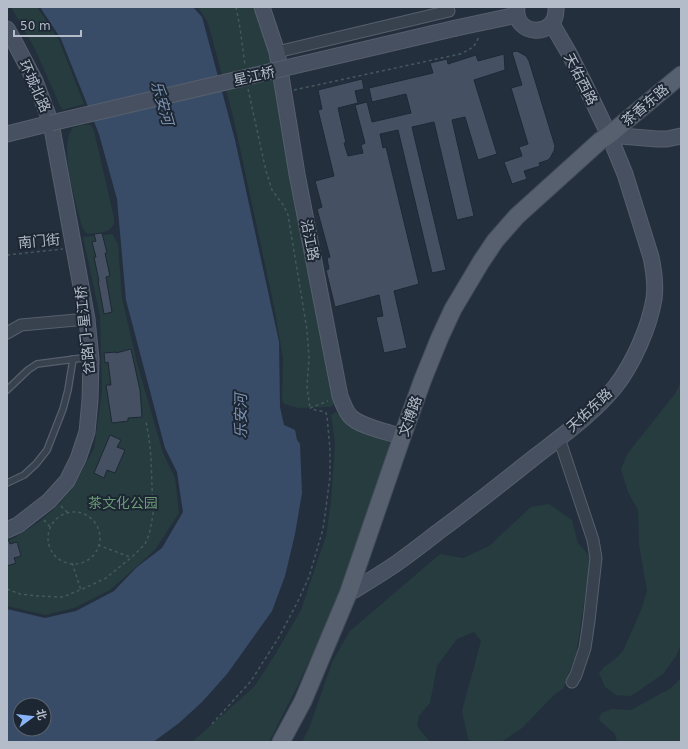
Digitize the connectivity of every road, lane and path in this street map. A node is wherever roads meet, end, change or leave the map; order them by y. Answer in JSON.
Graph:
{"nodes":[{"id":1,"x":236,"y":7,"type":"edge"},
{"id":2,"x":262,"y":7,"type":"edge"},
{"id":3,"x":556,"y":7,"type":"edge"},
{"id":4,"x":448,"y":9,"type":"edge"},
{"id":5,"x":517,"y":11,"type":"edge"},
{"id":6,"x":483,"y":22,"type":"junction"},
{"id":7,"x":552,"y":24,"type":"junction"},
{"id":8,"x":456,"y":28,"type":"junction"},
{"id":9,"x":7,"y":29,"type":"edge"},
{"id":10,"x":277,"y":52,"type":"junction"},
{"id":11,"x":246,"y":70,"type":"dead end"},
{"id":12,"x":681,"y":74,"type":"edge"},
{"id":13,"x":247,"y":83,"type":"dead end"},
{"id":14,"x":283,"y":92,"type":"junction"},
{"id":15,"x":51,"y":123,"type":"junction"},
{"id":16,"x":7,"y":134,"type":"edge"},
{"id":17,"x":609,"y":135,"type":"junction"},
{"id":18,"x":681,"y":136,"type":"edge"},
{"id":19,"x":74,"y":248,"type":"junction"},
{"id":20,"x":7,"y":255,"type":"edge"},
{"id":21,"x":86,"y":319,"type":"junction"},
{"id":22,"x":7,"y":333,"type":"edge"},
{"id":23,"x":90,"y":357,"type":"junction"},
{"id":24,"x":73,"y":360,"type":"junction"},
{"id":25,"x":7,"y":390,"type":"edge"},
{"id":26,"x":340,"y":396,"type":"junction"},
{"id":27,"x":310,"y":408,"type":"junction"},
{"id":28,"x":146,"y":422,"type":"dead end"},
{"id":29,"x":402,"y":437,"type":"junction"},
{"id":30,"x":558,"y":438,"type":"junction"},
{"id":31,"x":7,"y":483,"type":"edge"},
{"id":32,"x":7,"y":530,"type":"edge"},
{"id":33,"x":98,"y":544,"type":"junction"},
{"id":34,"x":131,"y":557,"type":"junction"},
{"id":35,"x":72,"y":563,"type":"junction"},
{"id":36,"x":7,"y":589,"type":"edge"},
{"id":37,"x":81,"y":590,"type":"junction"},
{"id":38,"x":348,"y":594,"type":"junction"},
{"id":39,"x":572,"y":682,"type":"dead end"},
{"id":40,"x":212,"y":724,"type":"dead end"},
{"id":41,"x":281,"y":742,"type":"edge"}],
"edges":[{"from":1,"to":11,"type":"path"},
{"from":2,"to":10,"type":"street","name":"沿江路"},
{"from":3,"to":7,"type":"street"},
{"from":4,"to":8,"type":"street"},
{"from":4,"to":10,"type":"street"},
{"from":5,"to":6,"type":"street","name":"星江桥"},
{"from":5,"to":7,"type":"street"},
{"from":6,"to":8,"type":"street","name":"星江桥"},
{"from":6,"to":14,"type":"path"},
{"from":7,"to":17,"type":"street","name":"天佑西路"},
{"from":8,"to":15,"type":"street","name":"星江桥","bridge":true},
{"from":9,"to":15,"type":"street","name":"环城北路"},
{"from":10,"to":14,"type":"street","name":"沿江路"},
{"from":12,"to":17,"type":"main road","name":"茶香东路"},
{"from":13,"to":27,"type":"path"},
{"from":14,"to":26,"type":"street","name":"沿江路"},
{"from":15,"to":16,"type":"street","name":"星江桥"},
{"from":15,"to":19,"type":"street","name":"岔路门-星江桥"},
{"from":17,"to":18,"type":"street"},
{"from":17,"to":29,"type":"main road","name":"文博路"},
{"from":17,"to":30,"type":"street","name":"天佑东路"},
{"from":19,"to":20,"type":"path","name":"南门街"},
{"from":19,"to":21,"type":"street","name":"岔路门-星江桥"},
{"from":21,"to":22,"type":"street"},
{"from":21,"to":23,"type":"street","name":"岔路门-星江桥"},
{"from":23,"to":24,"type":"lane"},
{"from":23,"to":32,"type":"street","name":"岔路门-星江桥"},
{"from":24,"to":25,"type":"lane"},
{"from":24,"to":31,"type":"lane"},
{"from":26,"to":27,"type":"path"},
{"from":26,"to":29,"type":"street","name":"沿江路"},
{"from":27,"to":40,"type":"path"},
{"from":28,"to":34,"type":"path"},
{"from":29,"to":38,"type":"main road","name":"文博路"},
{"from":30,"to":38,"type":"street","name":"天佑东路"},
{"from":30,"to":39,"type":"street"},
{"from":33,"to":34,"type":"path"},
{"from":33,"to":35,"type":"path"},
{"from":33,"to":35,"type":"path"},
{"from":34,"to":37,"type":"path"},
{"from":35,"to":37,"type":"path"},
{"from":36,"to":37,"type":"path"},
{"from":38,"to":41,"type":"main road","name":"文博路"}]}
